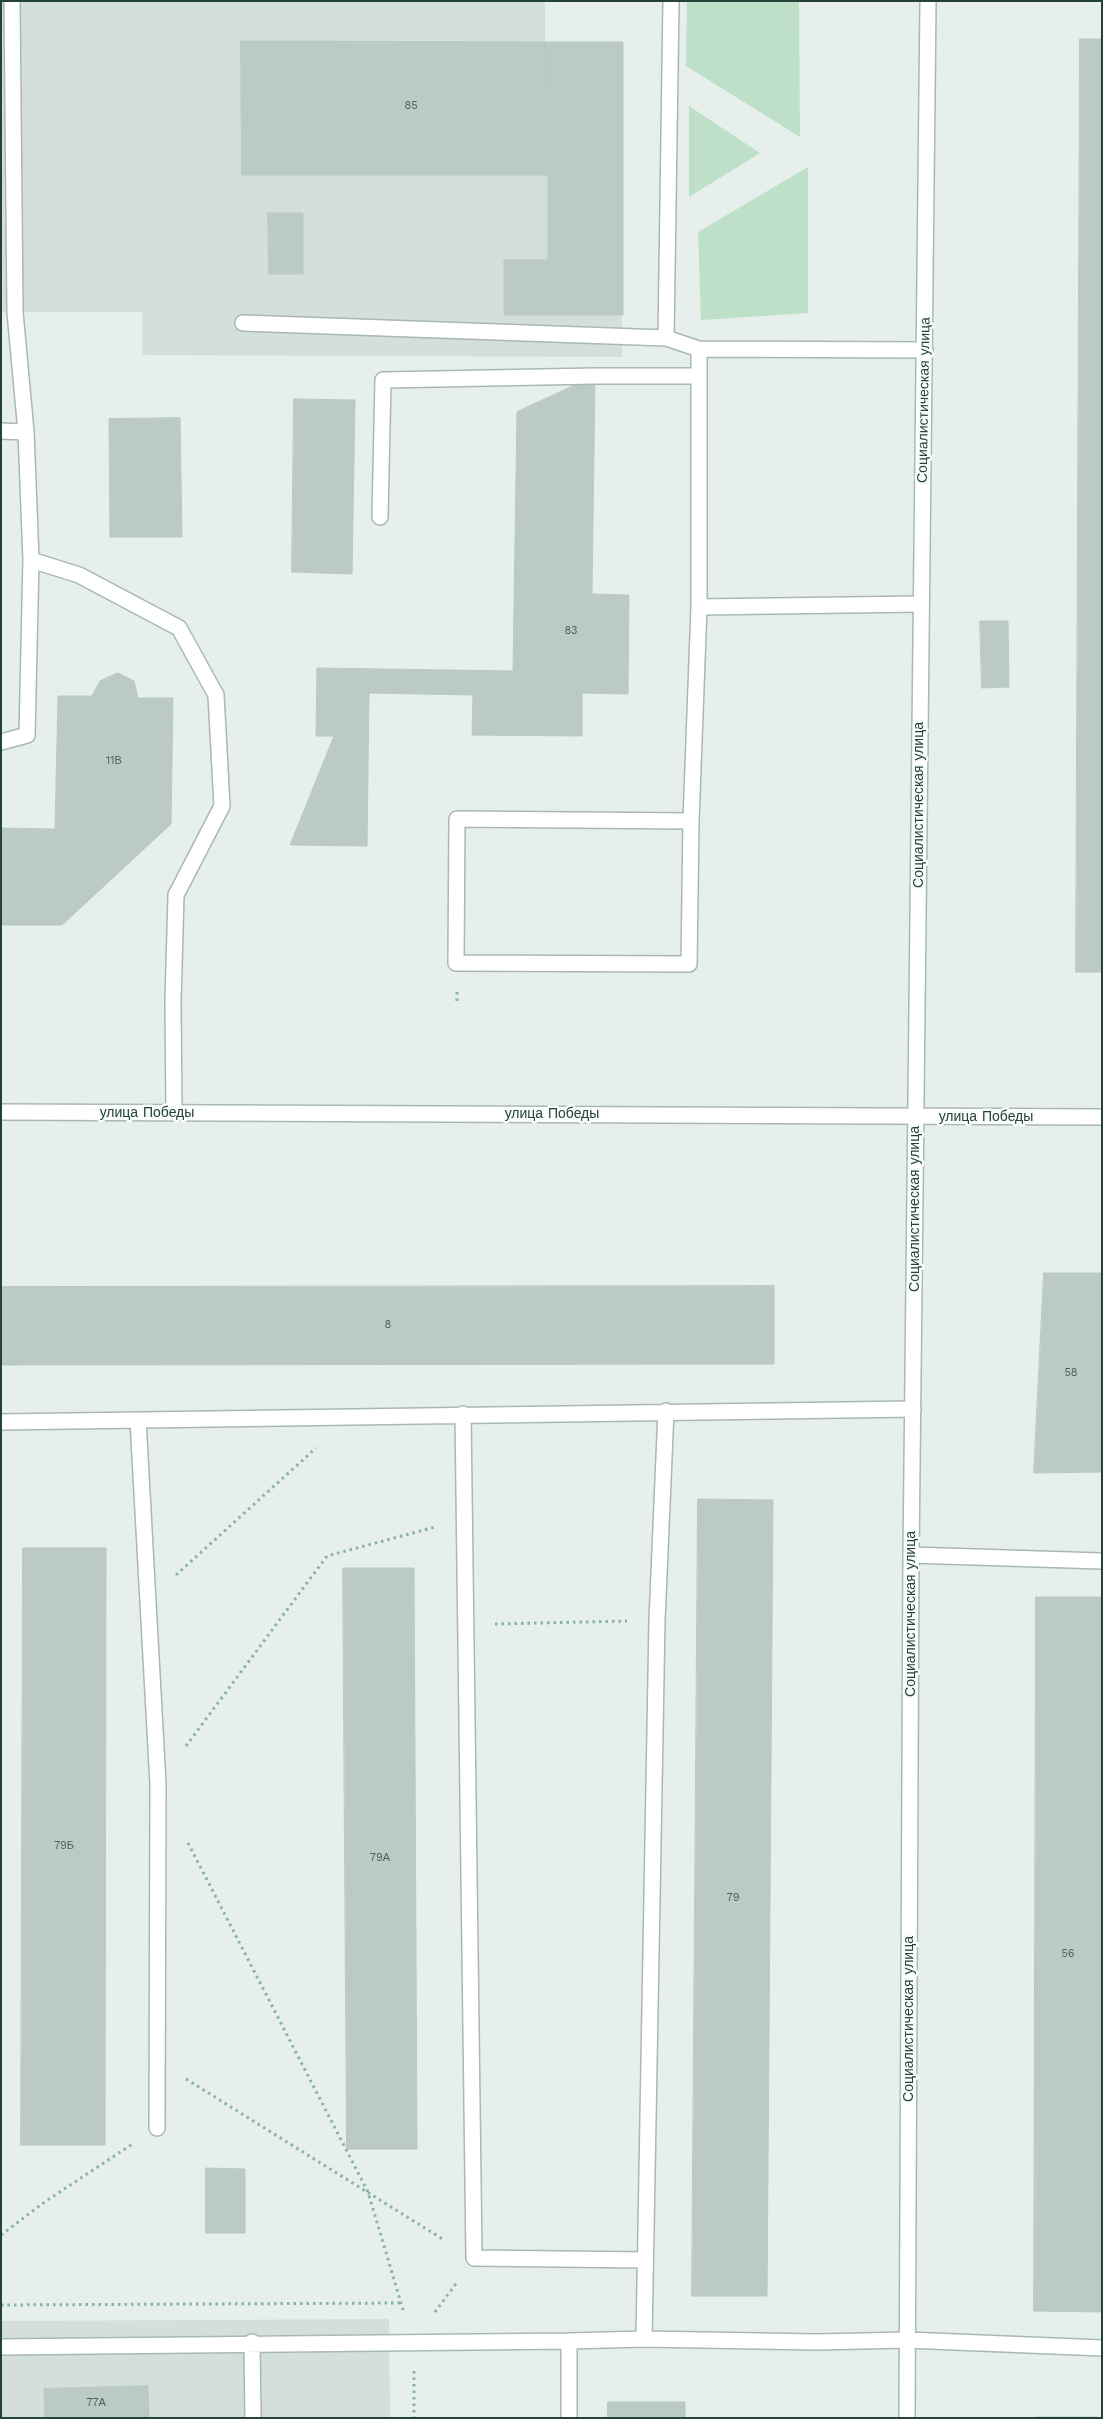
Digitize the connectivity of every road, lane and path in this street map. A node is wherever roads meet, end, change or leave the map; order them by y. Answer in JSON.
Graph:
{"nodes":[{"id":1,"x":12,"y":1,"type":"edge"},
{"id":2,"x":671,"y":1,"type":"edge"},
{"id":3,"x":928,"y":1,"type":"edge"},
{"id":4,"x":243,"y":323,"type":"dead end"},
{"id":5,"x":666,"y":338,"type":"junction"},
{"id":6,"x":699,"y":349,"type":"junction"},
{"id":7,"x":924,"y":350,"type":"junction"},
{"id":8,"x":698,"y":376,"type":"junction"},
{"id":9,"x":1,"y":431,"type":"edge"},
{"id":10,"x":26,"y":432,"type":"junction"},
{"id":11,"x":380,"y":517,"type":"dead end"},
{"id":12,"x":31,"y":560,"type":"junction"},
{"id":13,"x":920,"y":604,"type":"junction"},
{"id":14,"x":699,"y":607,"type":"junction"},
{"id":15,"x":1,"y":742,"type":"edge"},
{"id":16,"x":691,"y":821,"type":"junction"},
{"id":17,"x":1,"y":1112,"type":"edge"},
{"id":18,"x":174,"y":1113,"type":"junction"},
{"id":19,"x":916,"y":1116,"type":"junction"},
{"id":20,"x":1102,"y":1117,"type":"edge"},
{"id":21,"x":913,"y":1409,"type":"junction"},
{"id":22,"x":666,"y":1411,"type":"junction"},
{"id":23,"x":463,"y":1414,"type":"junction"},
{"id":24,"x":350,"y":1416,"type":"junction"},
{"id":25,"x":138,"y":1420,"type":"junction"},
{"id":26,"x":1,"y":1422,"type":"edge"},
{"id":27,"x":465,"y":1520,"type":"junction"},
{"id":28,"x":911,"y":1555,"type":"junction"},
{"id":29,"x":1102,"y":1561,"type":"edge"},
{"id":30,"x":148,"y":1601,"type":"junction"},
{"id":31,"x":657,"y":1620,"type":"junction"},
{"id":32,"x":466,"y":1624,"type":"junction"},
{"id":33,"x":158,"y":1784,"type":"junction"},
{"id":34,"x":185,"y":1837,"type":"dead end"},
{"id":35,"x":157,"y":2061,"type":"junction"},
{"id":36,"x":157,"y":2128,"type":"joint"},
{"id":37,"x":368,"y":2192,"type":"junction"},
{"id":38,"x":1,"y":2235,"type":"edge"},
{"id":39,"x":474,"y":2258,"type":"junction"},
{"id":40,"x":645,"y":2260,"type":"junction"},
{"id":41,"x":401,"y":2303,"type":"junction"},
{"id":42,"x":1,"y":2304,"type":"edge"},
{"id":43,"x":644,"y":2339,"type":"junction"},
{"id":44,"x":908,"y":2340,"type":"junction"},
{"id":45,"x":569,"y":2341,"type":"junction"},
{"id":46,"x":252,"y":2342,"type":"junction"},
{"id":47,"x":414,"y":2342,"type":"junction"},
{"id":48,"x":1,"y":2347,"type":"edge"},
{"id":49,"x":1102,"y":2348,"type":"edge"},
{"id":50,"x":253,"y":2418,"type":"edge"},
{"id":51,"x":414,"y":2418,"type":"edge"},
{"id":52,"x":569,"y":2418,"type":"edge"},
{"id":53,"x":907,"y":2418,"type":"edge"}],
"edges":[{"from":1,"to":10,"type":"main road"},
{"from":2,"to":5,"type":"main road"},
{"from":3,"to":7,"type":"main road","name":"Социалистическая улица"},
{"from":4,"to":5,"type":"main road"},
{"from":5,"to":6,"type":"main road"},
{"from":6,"to":7,"type":"main road"},
{"from":6,"to":8,"type":"main road"},
{"from":7,"to":13,"type":"main road","name":"Социалистическая улица"},
{"from":8,"to":11,"type":"main road"},
{"from":8,"to":14,"type":"main road"},
{"from":9,"to":10,"type":"main road"},
{"from":10,"to":12,"type":"main road"},
{"from":12,"to":15,"type":"main road"},
{"from":12,"to":18,"type":"main road"},
{"from":13,"to":14,"type":"main road"},
{"from":13,"to":19,"type":"main road","name":"Социалистическая улица"},
{"from":14,"to":16,"type":"main road"},
{"from":16,"to":16,"type":"main road"},
{"from":17,"to":18,"type":"main road","name":"улица Победы"},
{"from":18,"to":19,"type":"main road","name":"улица Победы"},
{"from":19,"to":20,"type":"main road","name":"улица Победы"},
{"from":19,"to":21,"type":"main road","name":"Социалистическая улица"},
{"from":21,"to":22,"type":"main road"},
{"from":21,"to":28,"type":"main road","name":"Социалистическая улица"},
{"from":22,"to":23,"type":"main road"},
{"from":22,"to":31,"type":"main road"},
{"from":23,"to":24,"type":"main road"},
{"from":23,"to":27,"type":"main road"},
{"from":24,"to":25,"type":"main road"},
{"from":24,"to":30,"type":"path"},
{"from":25,"to":26,"type":"main road"},
{"from":25,"to":30,"type":"main road"},
{"from":27,"to":32,"type":"main road"},
{"from":27,"to":33,"type":"path"},
{"from":28,"to":29,"type":"main road"},
{"from":28,"to":44,"type":"main road","name":"Социалистическая улица"},
{"from":30,"to":33,"type":"main road"},
{"from":31,"to":32,"type":"path"},
{"from":31,"to":40,"type":"main road"},
{"from":32,"to":39,"type":"main road"},
{"from":33,"to":35,"type":"main road"},
{"from":34,"to":37,"type":"path"},
{"from":35,"to":36,"type":"main road"},
{"from":35,"to":37,"type":"path"},
{"from":36,"to":38,"type":"path"},
{"from":37,"to":39,"type":"path"},
{"from":37,"to":41,"type":"path"},
{"from":39,"to":40,"type":"main road"},
{"from":39,"to":47,"type":"path"},
{"from":40,"to":43,"type":"main road"},
{"from":41,"to":42,"type":"path"},
{"from":41,"to":47,"type":"path"},
{"from":43,"to":44,"type":"main road"},
{"from":43,"to":45,"type":"main road"},
{"from":44,"to":49,"type":"main road"},
{"from":44,"to":53,"type":"main road","name":"Социалистическая улица"},
{"from":45,"to":47,"type":"main road"},
{"from":45,"to":52,"type":"main road"},
{"from":46,"to":47,"type":"main road"},
{"from":46,"to":48,"type":"main road"},
{"from":46,"to":50,"type":"main road"},
{"from":47,"to":51,"type":"path"}]}
